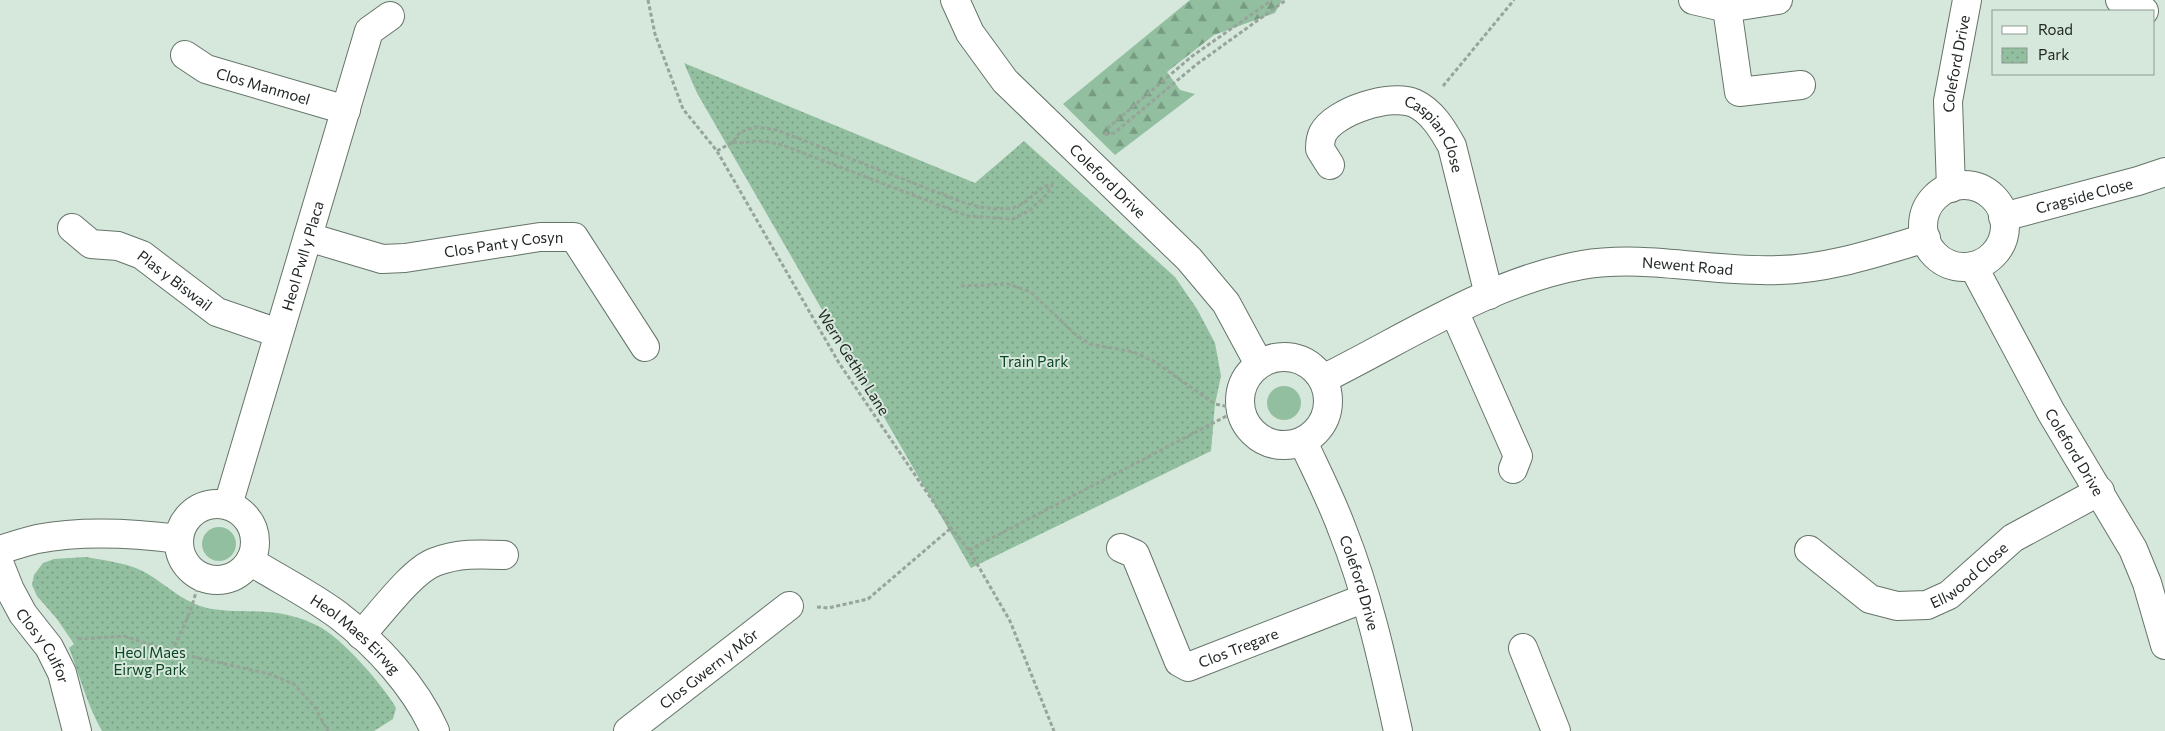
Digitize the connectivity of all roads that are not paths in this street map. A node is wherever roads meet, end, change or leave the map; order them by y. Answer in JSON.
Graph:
{"nodes":[{"id":1,"x":955,"y":0,"type":"edge"},
{"id":2,"x":1694,"y":0,"type":"edge"},
{"id":3,"x":1778,"y":0,"type":"edge"},
{"id":4,"x":1968,"y":0,"type":"edge"},
{"id":5,"x":2120,"y":0,"type":"edge"},
{"id":6,"x":1727,"y":8,"type":"junction"},
{"id":7,"x":2142,"y":10,"type":"edge"},
{"id":8,"x":390,"y":16,"type":"dead end"},
{"id":9,"x":185,"y":55,"type":"dead end"},
{"id":10,"x":1801,"y":85,"type":"dead end"},
{"id":11,"x":346,"y":110,"type":"junction"},
{"id":12,"x":1330,"y":165,"type":"dead end"},
{"id":13,"x":2165,"y":172,"type":"edge"},
{"id":14,"x":1951,"y":188,"type":"junction"},
{"id":15,"x":2003,"y":217,"type":"junction"},
{"id":16,"x":72,"y":228,"type":"dead end"},
{"id":17,"x":308,"y":237,"type":"junction"},
{"id":18,"x":1926,"y":238,"type":"junction"},
{"id":19,"x":1972,"y":266,"type":"junction"},
{"id":20,"x":1489,"y":295,"type":"junction"},
{"id":21,"x":1454,"y":311,"type":"junction"},
{"id":22,"x":278,"y":333,"type":"junction"},
{"id":23,"x":645,"y":347,"type":"dead end"},
{"id":24,"x":1259,"y":364,"type":"junction"},
{"id":25,"x":1322,"y":379,"type":"junction"},
{"id":26,"x":1303,"y":442,"type":"junction"},
{"id":27,"x":1513,"y":469,"type":"dead end"},
{"id":28,"x":2100,"y":491,"type":"junction"},
{"id":29,"x":228,"y":505,"type":"junction"},
{"id":30,"x":180,"y":539,"type":"junction"},
{"id":31,"x":1121,"y":548,"type":"dead end"},
{"id":32,"x":0,"y":550,"type":"edge"},
{"id":33,"x":1809,"y":550,"type":"dead end"},
{"id":34,"x":504,"y":555,"type":"dead end"},
{"id":35,"x":250,"y":561,"type":"junction"},
{"id":36,"x":0,"y":565,"type":"edge"},
{"id":37,"x":1366,"y":598,"type":"junction"},
{"id":38,"x":789,"y":606,"type":"road end"},
{"id":39,"x":2163,"y":632,"type":"edge"},
{"id":40,"x":361,"y":635,"type":"junction"},
{"id":41,"x":1523,"y":648,"type":"dead end"},
{"id":42,"x":432,"y":730,"type":"edge"},
{"id":43,"x":77,"y":731,"type":"edge"},
{"id":44,"x":628,"y":731,"type":"edge"},
{"id":45,"x":1398,"y":731,"type":"edge"},
{"id":46,"x":1556,"y":731,"type":"edge"}],
"edges":[{"from":1,"to":24,"type":"street","name":"Coleford Drive"},
{"from":2,"to":6,"type":"street"},
{"from":3,"to":6,"type":"street"},
{"from":4,"to":14,"type":"street","name":"Coleford Drive"},
{"from":5,"to":7,"type":"street"},
{"from":6,"to":10,"type":"street"},
{"from":8,"to":11,"type":"street","name":"Heol Pwll y Placa"},
{"from":9,"to":11,"type":"street","name":"Clos Manmoel"},
{"from":11,"to":17,"type":"street","name":"Heol Pwll y Placa"},
{"from":12,"to":20,"type":"street","name":"Caspian Close"},
{"from":13,"to":15,"type":"street","name":"Cragside Close"},
{"from":14,"to":15,"type":"street"},
{"from":14,"to":18,"type":"street"},
{"from":15,"to":19,"type":"street"},
{"from":16,"to":22,"type":"street","name":"Plas y Biswail"},
{"from":17,"to":22,"type":"street","name":"Heol Pwll y Placa"},
{"from":17,"to":23,"type":"street","name":"Clos Pant y Cosyn"},
{"from":18,"to":19,"type":"street"},
{"from":18,"to":20,"type":"street","name":"Newent Road"},
{"from":19,"to":28,"type":"street","name":"Coleford Drive"},
{"from":20,"to":21,"type":"street","name":"Newent Road"},
{"from":21,"to":25,"type":"street","name":"Newent Road"},
{"from":21,"to":27,"type":"street"},
{"from":22,"to":29,"type":"street","name":"Heol Pwll y Placa"},
{"from":24,"to":25,"type":"street"},
{"from":24,"to":26,"type":"street"},
{"from":25,"to":26,"type":"street"},
{"from":26,"to":37,"type":"street","name":"Coleford Drive"},
{"from":28,"to":33,"type":"street","name":"Ellwood Close"},
{"from":28,"to":39,"type":"street","name":"Coleford Drive"},
{"from":29,"to":30,"type":"street"},
{"from":29,"to":35,"type":"street"},
{"from":30,"to":32,"type":"street"},
{"from":30,"to":35,"type":"street"},
{"from":31,"to":37,"type":"street","name":"Clos Tregare"},
{"from":34,"to":40,"type":"street"},
{"from":35,"to":40,"type":"street","name":"Heol Maes Eirwg"},
{"from":36,"to":43,"type":"street","name":"Clos y Culfor"},
{"from":37,"to":45,"type":"street","name":"Coleford Drive"},
{"from":38,"to":44,"type":"street","name":"Clos Gwern y Môr"},
{"from":40,"to":42,"type":"street","name":"Heol Maes Eirwg"},
{"from":41,"to":46,"type":"street"}]}
